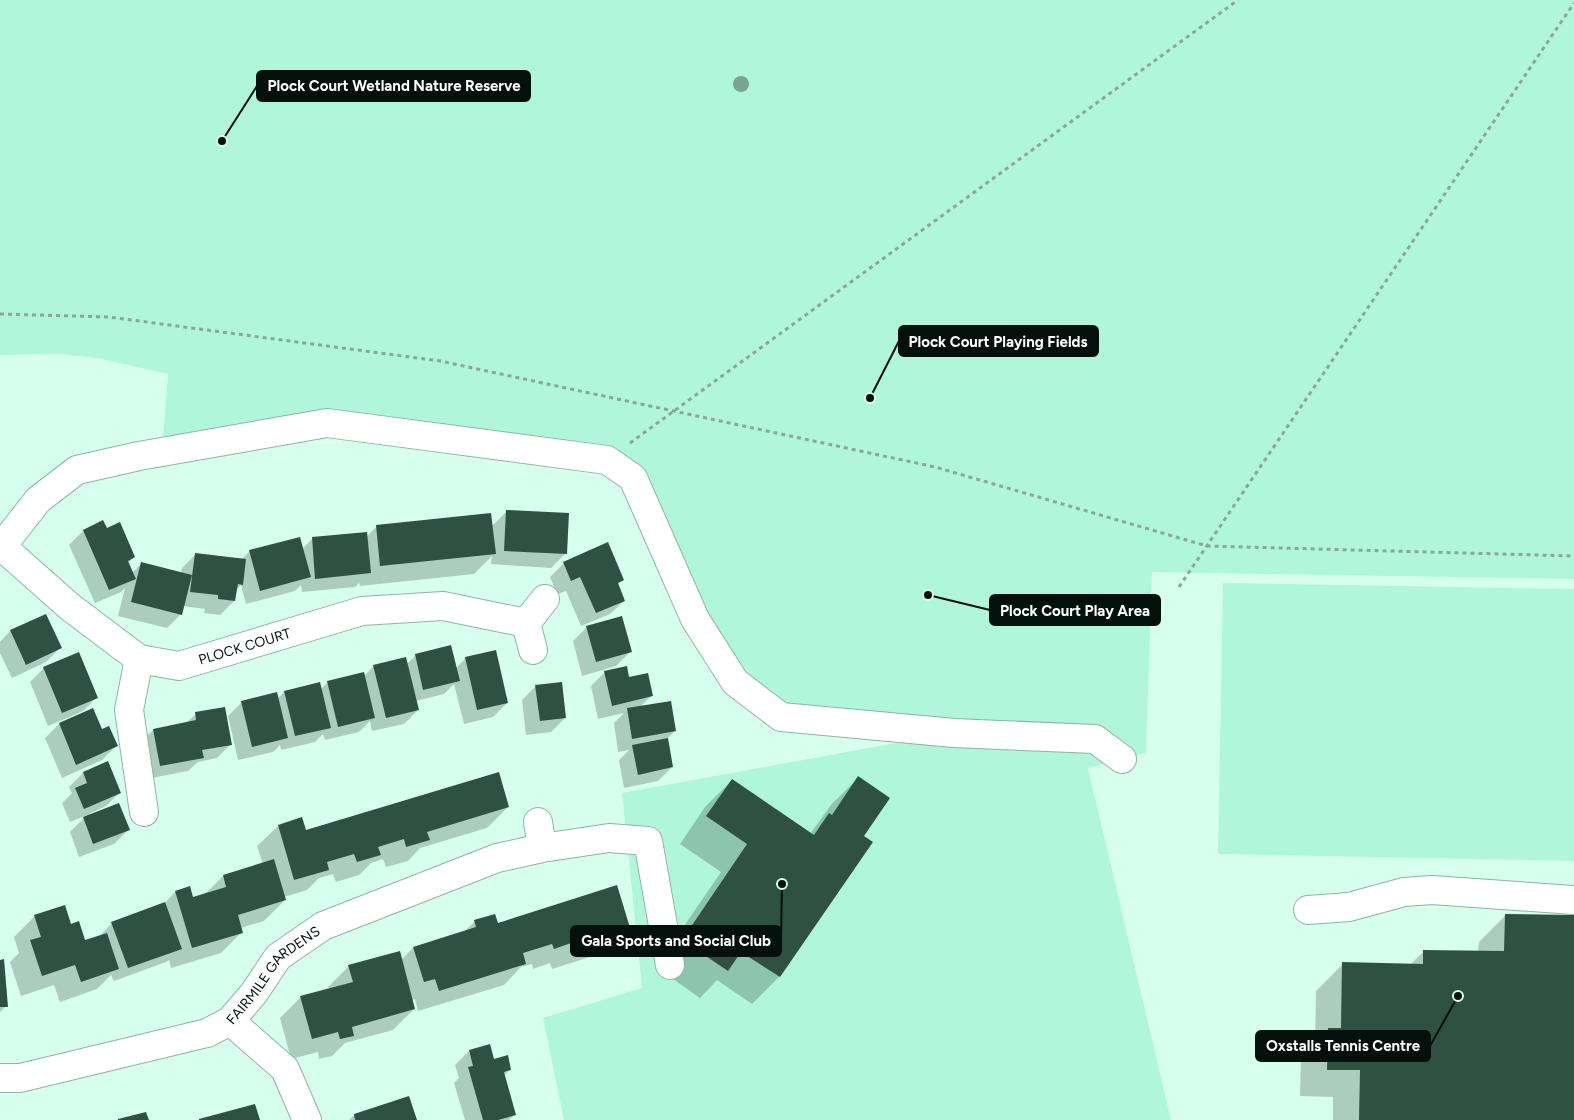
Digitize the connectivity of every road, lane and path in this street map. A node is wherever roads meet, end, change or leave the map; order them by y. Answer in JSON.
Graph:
{"nodes":[{"id":1,"x":1238,"y":0,"type":"edge"},
{"id":2,"x":1574,"y":4,"type":"edge"},
{"id":3,"x":0,"y":314,"type":"edge"},
{"id":4,"x":674,"y":411,"type":"junction"},
{"id":5,"x":607,"y":460,"type":"junction"},
{"id":6,"x":1,"y":546,"type":"edge"},
{"id":7,"x":1207,"y":546,"type":"junction"},
{"id":8,"x":1574,"y":556,"type":"edge"},
{"id":9,"x":1179,"y":587,"type":"dead end"},
{"id":10,"x":544,"y":599,"type":"dead end"},
{"id":11,"x":526,"y":623,"type":"junction"},
{"id":12,"x":534,"y":650,"type":"dead end"},
{"id":13,"x":139,"y":659,"type":"junction"},
{"id":14,"x":1122,"y":759,"type":"dead end"},
{"id":15,"x":144,"y":812,"type":"dead end"},
{"id":16,"x":1574,"y":900,"type":"edge"},
{"id":17,"x":1308,"y":910,"type":"dead end"},
{"id":18,"x":670,"y":965,"type":"dead end"},
{"id":19,"x":230,"y":1022,"type":"junction"},
{"id":20,"x":0,"y":1078,"type":"edge"},
{"id":21,"x":306,"y":1120,"type":"edge"}],
"edges":[{"from":1,"to":4,"type":"path"},
{"from":2,"to":7,"type":"path"},
{"from":3,"to":4,"type":"path"},
{"from":4,"to":5,"type":"path"},
{"from":4,"to":7,"type":"path"},
{"from":5,"to":6,"type":"street"},
{"from":5,"to":14,"type":"street"},
{"from":6,"to":13,"type":"street","name":"PLOCK COURT"},
{"from":7,"to":8,"type":"path"},
{"from":7,"to":9,"type":"path"},
{"from":10,"to":11,"type":"street"},
{"from":11,"to":12,"type":"street"},
{"from":11,"to":13,"type":"street","name":"PLOCK COURT"},
{"from":13,"to":15,"type":"street"},
{"from":16,"to":17,"type":"street"},
{"from":18,"to":19,"type":"street","name":"FAIRMILE GARDENS"},
{"from":19,"to":20,"type":"street","name":"FAIRMILE GARDENS"},
{"from":19,"to":21,"type":"street"}]}
